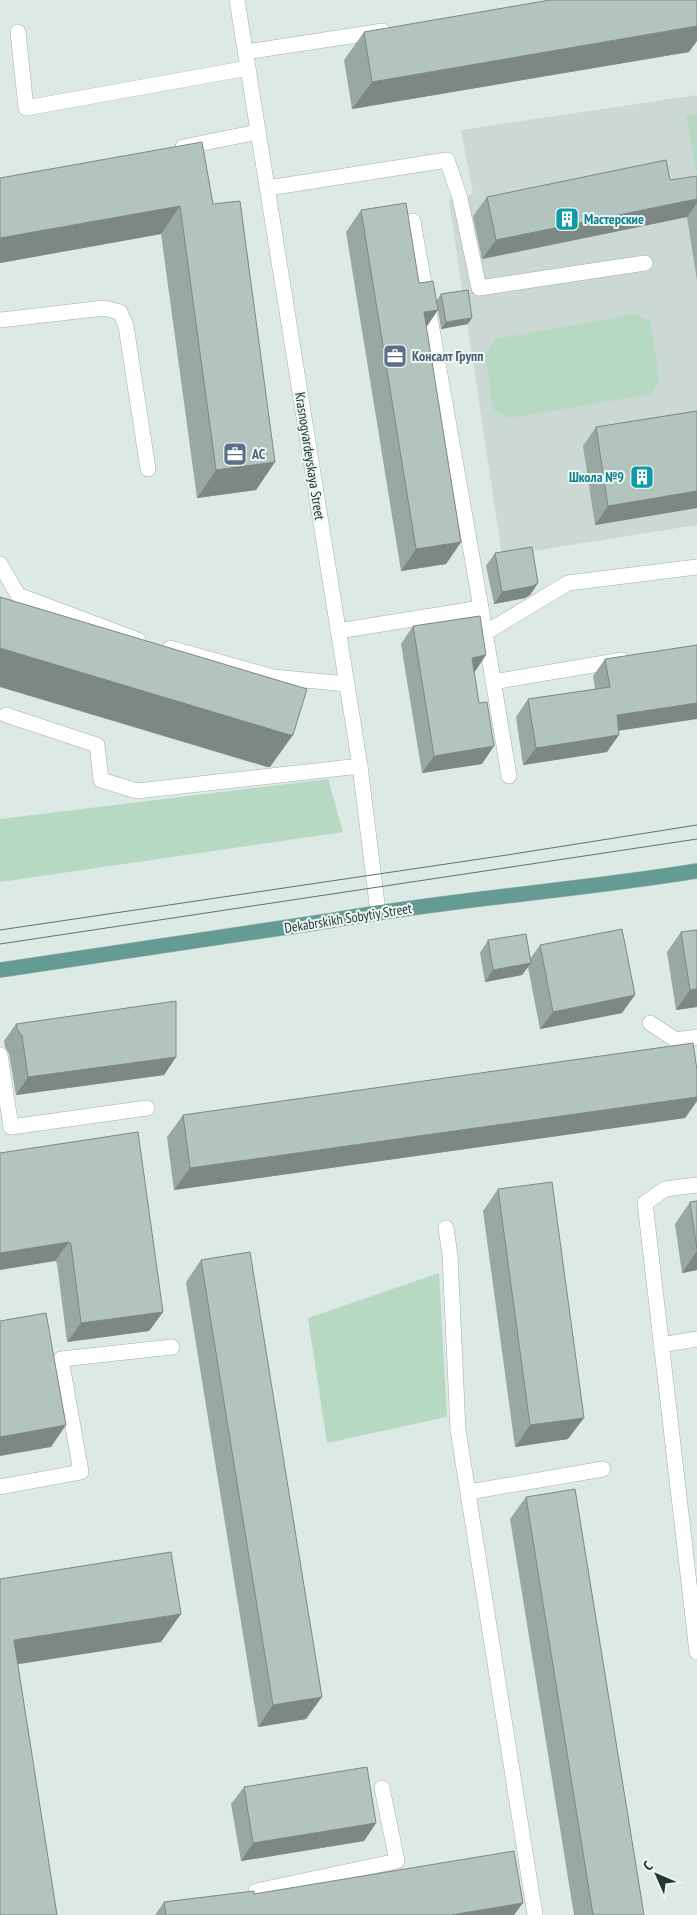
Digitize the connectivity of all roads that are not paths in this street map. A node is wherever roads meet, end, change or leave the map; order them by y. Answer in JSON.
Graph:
{"nodes":[{"id":1,"x":237,"y":0,"type":"edge"},
{"id":2,"x":394,"y":29,"type":"edge"},
{"id":3,"x":18,"y":32,"type":"dead end"},
{"id":4,"x":246,"y":52,"type":"junction"},
{"id":5,"x":248,"y":68,"type":"junction"},
{"id":6,"x":258,"y":132,"type":"junction"},
{"id":7,"x":172,"y":149,"type":"edge"},
{"id":8,"x":268,"y":188,"type":"junction"},
{"id":9,"x":413,"y":221,"type":"dead end"},
{"id":10,"x":645,"y":263,"type":"dead end"},
{"id":11,"x":0,"y":320,"type":"edge"},
{"id":12,"x":148,"y":468,"type":"dead end"},
{"id":13,"x":0,"y":564,"type":"edge"},
{"id":14,"x":697,"y":567,"type":"edge"},
{"id":15,"x":481,"y":608,"type":"junction"},
{"id":16,"x":338,"y":631,"type":"junction"},
{"id":17,"x":485,"y":633,"type":"junction"},
{"id":18,"x":639,"y":658,"type":"edge"},
{"id":19,"x":493,"y":682,"type":"junction"},
{"id":20,"x":347,"y":684,"type":"junction"},
{"id":21,"x":6,"y":715,"type":"dead end"},
{"id":22,"x":360,"y":766,"type":"junction"},
{"id":23,"x":509,"y":776,"type":"dead end"},
{"id":24,"x":697,"y":871,"type":"edge"},
{"id":25,"x":378,"y":912,"type":"junction"},
{"id":26,"x":0,"y":970,"type":"edge"},
{"id":27,"x":650,"y":1023,"type":"dead end"},
{"id":28,"x":697,"y":1037,"type":"edge"},
{"id":29,"x":0,"y":1056,"type":"edge"},
{"id":30,"x":147,"y":1108,"type":"dead end"},
{"id":31,"x":697,"y":1185,"type":"edge"},
{"id":32,"x":446,"y":1228,"type":"dead end"},
{"id":33,"x":697,"y":1339,"type":"edge"},
{"id":34,"x":661,"y":1345,"type":"junction"},
{"id":35,"x":172,"y":1347,"type":"dead end"},
{"id":36,"x":603,"y":1469,"type":"dead end"},
{"id":37,"x":0,"y":1487,"type":"edge"},
{"id":38,"x":470,"y":1492,"type":"junction"},
{"id":39,"x":697,"y":1652,"type":"edge"},
{"id":40,"x":382,"y":1788,"type":"dead end"},
{"id":41,"x":256,"y":1891,"type":"edge"},
{"id":42,"x":535,"y":1915,"type":"edge"}],
"edges":[{"from":1,"to":4,"type":"street","name":"Krasnogvardeyskaya Street"},
{"from":2,"to":4,"type":"street"},
{"from":3,"to":5,"type":"street"},
{"from":4,"to":5,"type":"street","name":"Krasnogvardeyskaya Street"},
{"from":5,"to":6,"type":"street","name":"Krasnogvardeyskaya Street"},
{"from":6,"to":7,"type":"street"},
{"from":6,"to":8,"type":"street","name":"Krasnogvardeyskaya Street"},
{"from":8,"to":10,"type":"street"},
{"from":8,"to":16,"type":"street","name":"Krasnogvardeyskaya Street"},
{"from":9,"to":15,"type":"street"},
{"from":11,"to":12,"type":"street"},
{"from":13,"to":20,"type":"street"},
{"from":14,"to":17,"type":"street"},
{"from":15,"to":16,"type":"street"},
{"from":15,"to":17,"type":"street"},
{"from":16,"to":20,"type":"street","name":"Krasnogvardeyskaya Street"},
{"from":17,"to":19,"type":"street"},
{"from":18,"to":19,"type":"street"},
{"from":19,"to":23,"type":"street"},
{"from":20,"to":22,"type":"street","name":"Krasnogvardeyskaya Street"},
{"from":21,"to":22,"type":"street"},
{"from":22,"to":25,"type":"street","name":"Krasnogvardeyskaya Street"},
{"from":24,"to":25,"type":"main road","name":"Dekabrskikh Sobytiy Street"},
{"from":25,"to":26,"type":"main road","name":"Dekabrskikh Sobytiy Street"},
{"from":27,"to":28,"type":"street"},
{"from":29,"to":30,"type":"street"},
{"from":31,"to":34,"type":"street"},
{"from":32,"to":38,"type":"street"},
{"from":33,"to":34,"type":"street"},
{"from":34,"to":39,"type":"street"},
{"from":35,"to":37,"type":"street"},
{"from":36,"to":38,"type":"street"},
{"from":38,"to":42,"type":"street"},
{"from":40,"to":41,"type":"street"}]}
